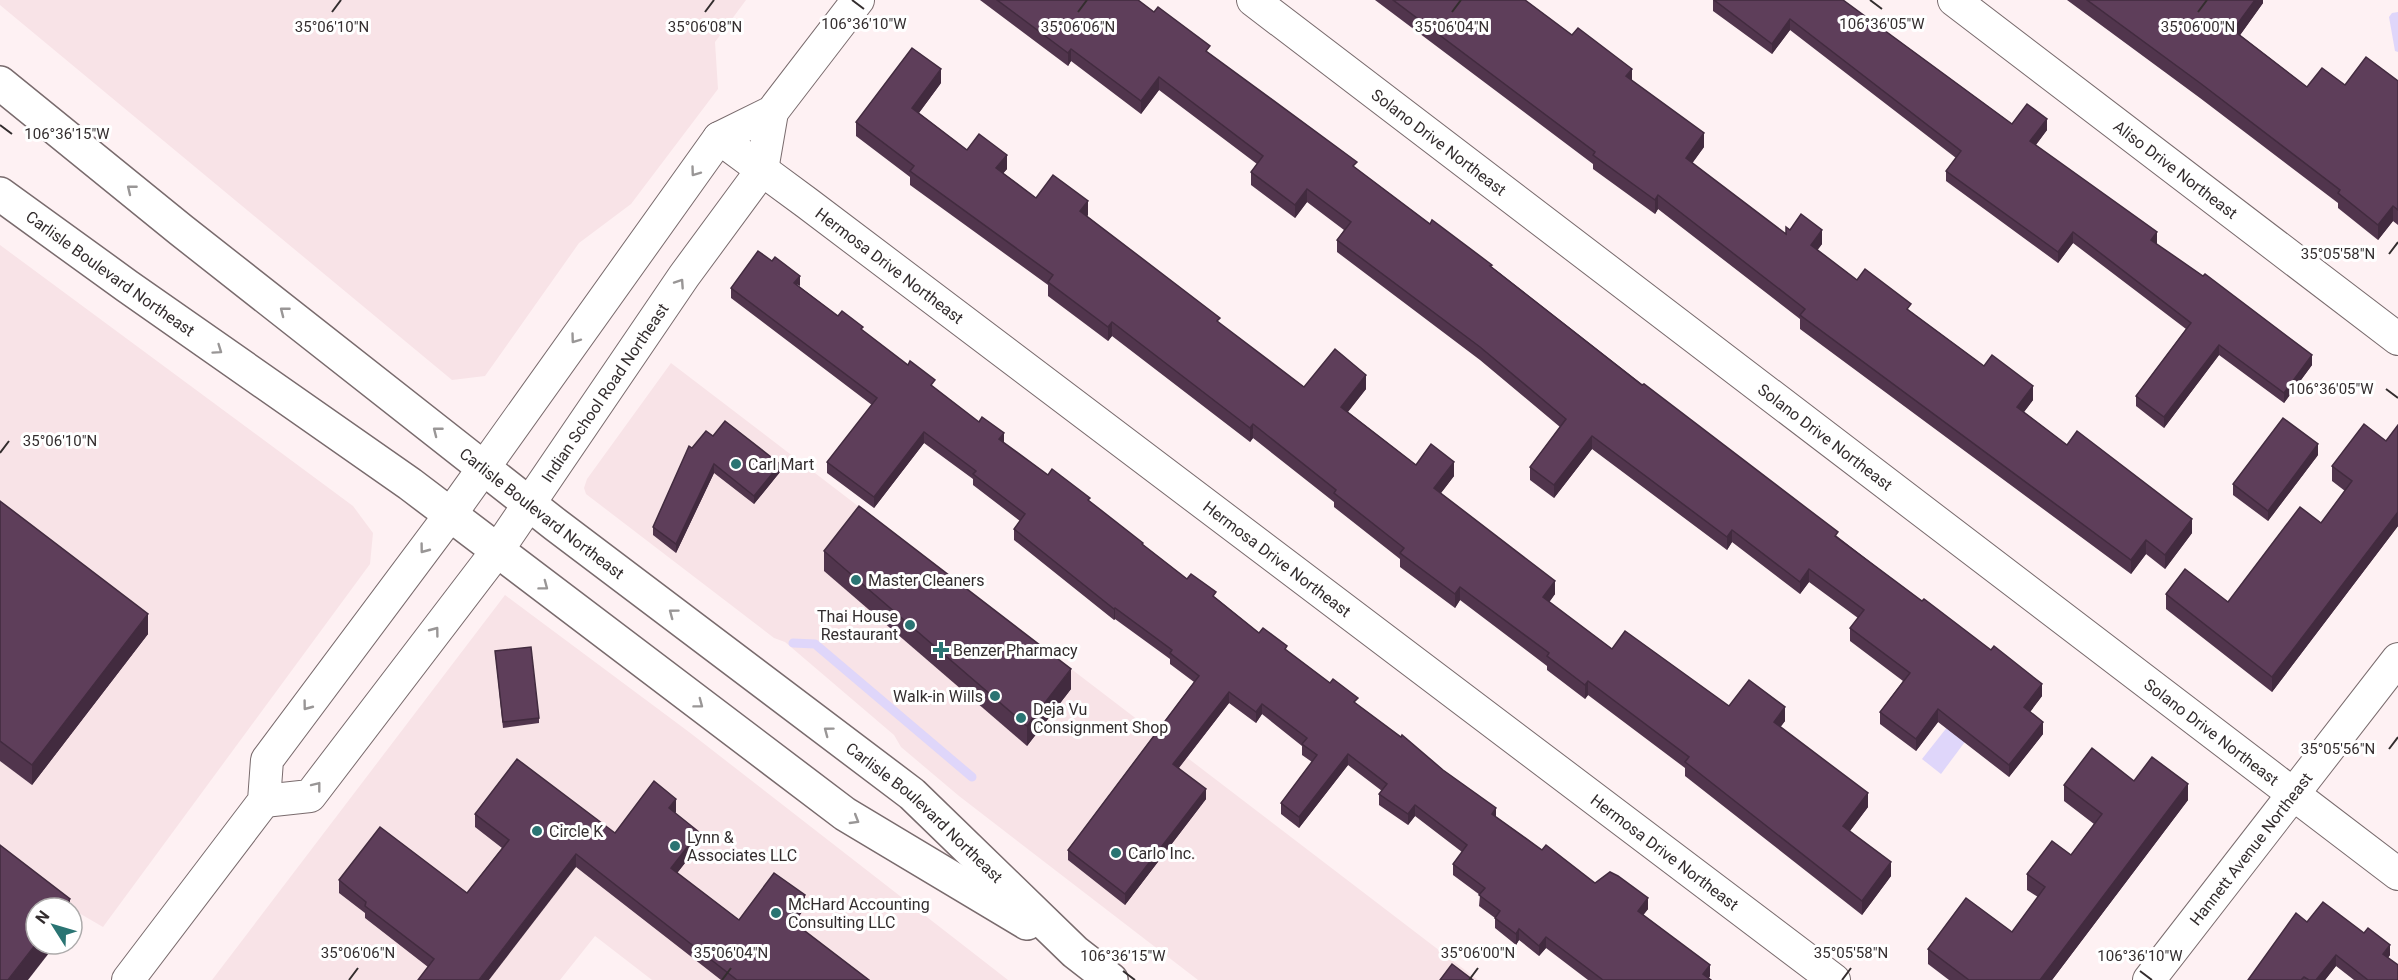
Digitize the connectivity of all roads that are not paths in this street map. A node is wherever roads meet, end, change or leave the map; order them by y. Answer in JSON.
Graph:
{"nodes":[{"id":1,"x":858,"y":0,"type":"edge"},
{"id":2,"x":1253,"y":0,"type":"edge"},
{"id":3,"x":1954,"y":0,"type":"edge"},
{"id":4,"x":0,"y":83,"type":"edge"},
{"id":5,"x":772,"y":112,"type":"junction"},
{"id":6,"x":719,"y":138,"type":"junction"},
{"id":7,"x":762,"y":170,"type":"junction"},
{"id":8,"x":0,"y":194,"type":"edge"},
{"id":9,"x":2398,"y":339,"type":"edge"},
{"id":10,"x":483,"y":468,"type":"junction"},
{"id":11,"x":530,"y":505,"type":"junction"},
{"id":12,"x":450,"y":515,"type":"junction"},
{"id":13,"x":497,"y":551,"type":"junction"},
{"id":14,"x":2398,"y":659,"type":"edge"},
{"id":15,"x":2294,"y":795,"type":"junction"},
{"id":16,"x":264,"y":801,"type":"junction"},
{"id":17,"x":2398,"y":874,"type":"edge"},
{"id":18,"x":1075,"y":952,"type":"junction"},
{"id":19,"x":128,"y":980,"type":"edge"},
{"id":20,"x":1111,"y":980,"type":"edge"},
{"id":21,"x":1834,"y":980,"type":"edge"},
{"id":22,"x":2149,"y":980,"type":"edge"}],
"edges":[{"from":1,"to":5,"type":"street","name":"Indian School Road Northeast"},
{"from":2,"to":15,"type":"street","name":"Solano Drive Northeast"},
{"from":3,"to":9,"type":"street","name":"Aliso Drive Northeast"},
{"from":10,"to":4,"type":"main road","name":"Carlisle Boulevard Northeast","one_way":true},
{"from":5,"to":6,"type":"street","name":"Indian School Road Northeast"},
{"from":5,"to":7,"type":"street","name":"Indian School Road Northeast"},
{"from":6,"to":7,"type":"street","name":"Hermosa Drive Northeast"},
{"from":6,"to":10,"type":"street","name":"Indian School Road Northeast","one_way":true},
{"from":11,"to":7,"type":"street","name":"Indian School Road Northeast","one_way":true},
{"from":7,"to":21,"type":"street","name":"Hermosa Drive Northeast"},
{"from":8,"to":12,"type":"main road","name":"Carlisle Boulevard Northeast","one_way":true},
{"from":10,"to":11,"type":"main road","name":"Carlisle Boulevard Northeast"},
{"from":10,"to":12,"type":"street","name":"Indian School Road Northeast"},
{"from":11,"to":13,"type":"street","name":"Indian School Road Northeast"},
{"from":18,"to":11,"type":"main road","name":"Carlisle Boulevard Northeast","one_way":true},
{"from":12,"to":13,"type":"main road","name":"Carlisle Boulevard Northeast"},
{"from":12,"to":16,"type":"street","name":"Indian School Road Northeast","one_way":true},
{"from":16,"to":13,"type":"street","name":"Indian School Road Northeast","one_way":true},
{"from":13,"to":18,"type":"main road","name":"Carlisle Boulevard Northeast","one_way":true},
{"from":14,"to":15,"type":"street","name":"Hannett Avenue Northeast"},
{"from":15,"to":17,"type":"street","name":"Solano Drive Northeast"},
{"from":15,"to":22,"type":"street","name":"Hannett Avenue Northeast"},
{"from":16,"to":19,"type":"street"},
{"from":18,"to":20,"type":"main road","name":"Carlisle Boulevard Northeast"}]}
